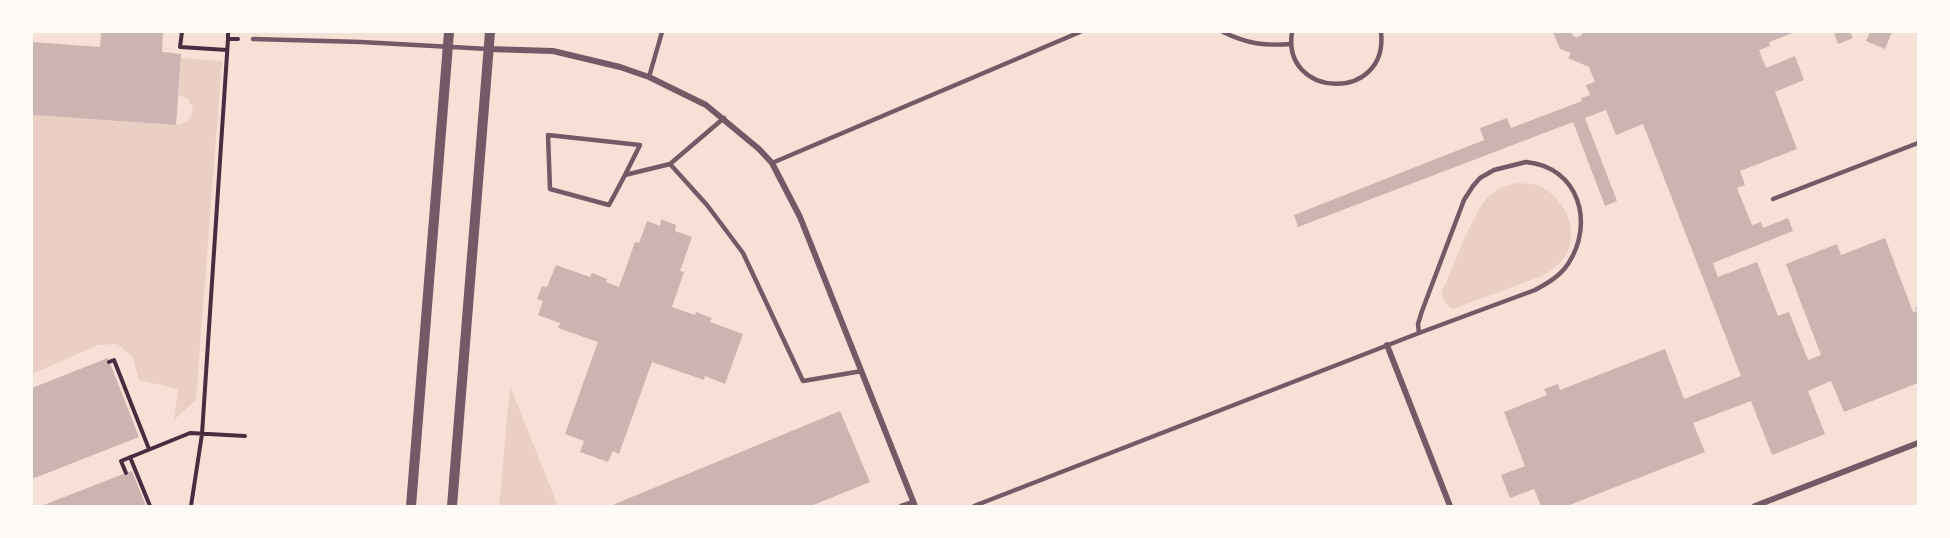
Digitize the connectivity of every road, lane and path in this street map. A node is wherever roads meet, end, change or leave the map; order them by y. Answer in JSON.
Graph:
{"nodes":[{"id":1,"x":182,"y":32,"type":"edge"},
{"id":2,"x":449,"y":32,"type":"edge"},
{"id":3,"x":490,"y":32,"type":"edge"},
{"id":4,"x":662,"y":32,"type":"edge"},
{"id":5,"x":1080,"y":32,"type":"edge"},
{"id":6,"x":1223,"y":32,"type":"edge"},
{"id":7,"x":1292,"y":32,"type":"edge"},
{"id":8,"x":1381,"y":32,"type":"edge"},
{"id":9,"x":228,"y":39,"type":"dead end"},
{"id":10,"x":253,"y":39,"type":"dead end"},
{"id":11,"x":1291,"y":44,"type":"junction"},
{"id":12,"x":448,"y":46,"type":"junction"},
{"id":13,"x":488,"y":49,"type":"junction"},
{"id":14,"x":227,"y":50,"type":"junction"},
{"id":15,"x":649,"y":76,"type":"junction"},
{"id":16,"x":724,"y":118,"type":"junction"},
{"id":17,"x":1918,"y":143,"type":"edge"},
{"id":18,"x":772,"y":163,"type":"junction"},
{"id":19,"x":670,"y":164,"type":"junction"},
{"id":20,"x":625,"y":175,"type":"junction"},
{"id":21,"x":1773,"y":199,"type":"dead end"},
{"id":22,"x":1419,"y":333,"type":"junction"},
{"id":23,"x":1387,"y":345,"type":"junction"},
{"id":24,"x":109,"y":362,"type":"dead end"},
{"id":25,"x":862,"y":371,"type":"junction"},
{"id":26,"x":201,"y":434,"type":"junction"},
{"id":27,"x":244,"y":436,"type":"dead end"},
{"id":28,"x":1918,"y":443,"type":"edge"},
{"id":29,"x":149,"y":449,"type":"junction"},
{"id":30,"x":130,"y":457,"type":"junction"},
{"id":31,"x":126,"y":473,"type":"dead end"},
{"id":32,"x":914,"y":504,"type":"edge"},
{"id":33,"x":150,"y":507,"type":"edge"},
{"id":34,"x":191,"y":507,"type":"edge"},
{"id":35,"x":411,"y":507,"type":"edge"},
{"id":36,"x":452,"y":507,"type":"edge"},
{"id":37,"x":902,"y":507,"type":"edge"},
{"id":38,"x":974,"y":507,"type":"edge"},
{"id":39,"x":1450,"y":507,"type":"edge"},
{"id":40,"x":1755,"y":507,"type":"edge"}],
"edges":[{"from":1,"to":14,"type":"path"},
{"from":2,"to":12,"type":"street"},
{"from":3,"to":13,"type":"street"},
{"from":4,"to":15,"type":"lane"},
{"from":5,"to":18,"type":"lane"},
{"from":6,"to":11,"type":"lane"},
{"from":7,"to":11,"type":"lane"},
{"from":8,"to":11,"type":"lane"},
{"from":9,"to":14,"type":"path"},
{"from":10,"to":12,"type":"lane"},
{"from":12,"to":13,"type":"lane"},
{"from":12,"to":35,"type":"street"},
{"from":13,"to":15,"type":"street"},
{"from":13,"to":36,"type":"street"},
{"from":14,"to":26,"type":"path"},
{"from":15,"to":16,"type":"street"},
{"from":16,"to":18,"type":"street"},
{"from":16,"to":19,"type":"lane"},
{"from":17,"to":21,"type":"lane"},
{"from":18,"to":25,"type":"street"},
{"from":19,"to":20,"type":"lane"},
{"from":19,"to":25,"type":"lane"},
{"from":20,"to":20,"type":"lane"},
{"from":22,"to":22,"type":"lane"},
{"from":22,"to":23,"type":"lane"},
{"from":23,"to":38,"type":"lane"},
{"from":23,"to":39,"type":"street"},
{"from":24,"to":29,"type":"path"},
{"from":25,"to":32,"type":"street"},
{"from":26,"to":27,"type":"path"},
{"from":26,"to":29,"type":"path"},
{"from":26,"to":34,"type":"path"},
{"from":28,"to":40,"type":"street"},
{"from":29,"to":30,"type":"path"},
{"from":30,"to":31,"type":"path"},
{"from":30,"to":33,"type":"path"},
{"from":32,"to":37,"type":"lane"}]}
